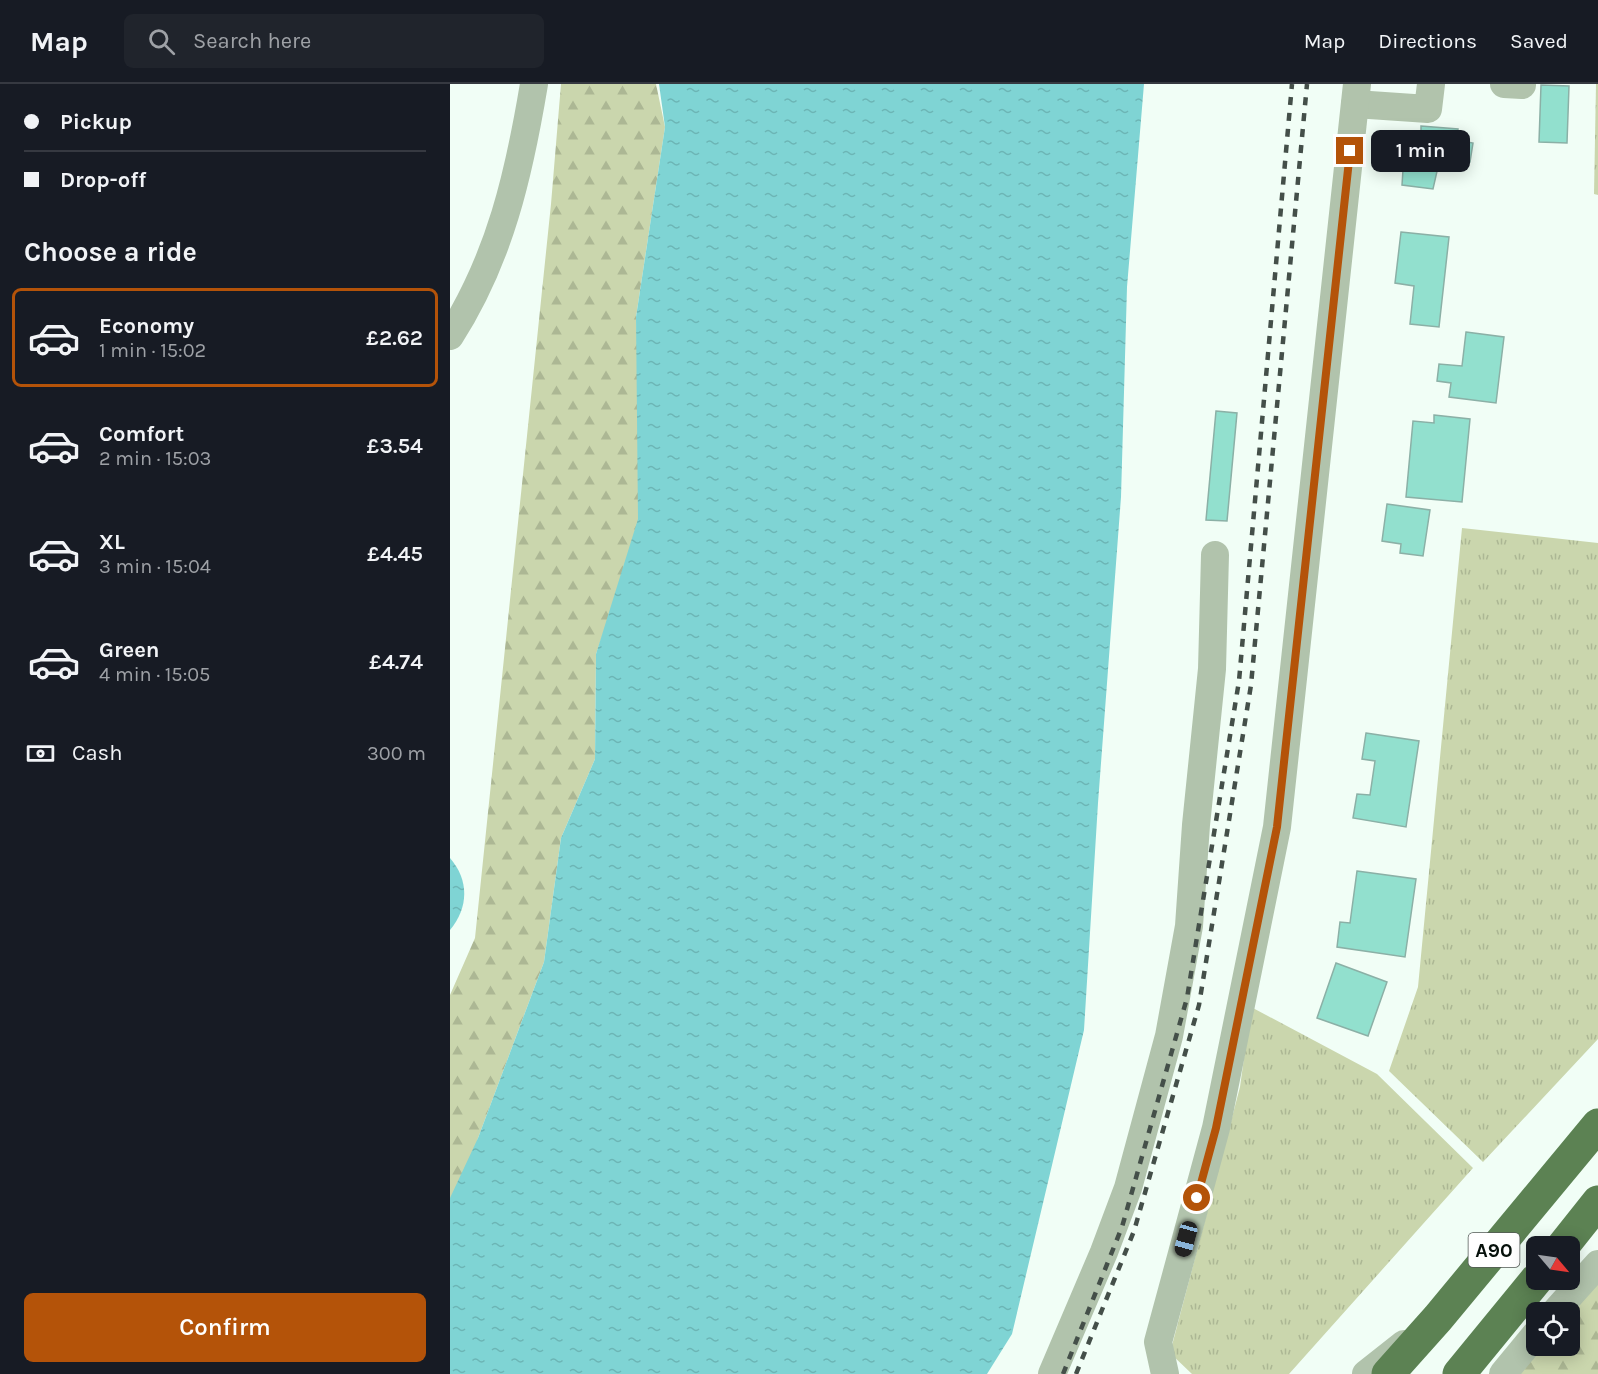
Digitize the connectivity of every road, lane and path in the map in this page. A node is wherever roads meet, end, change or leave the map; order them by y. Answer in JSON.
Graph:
{"nodes":[{"id":1,"x":534,"y":84,"type":"edge"},
{"id":2,"x":1431,"y":84,"type":"edge"},
{"id":3,"x":1356,"y":94,"type":"edge"},
{"id":4,"x":450,"y":336,"type":"edge"},
{"id":5,"x":1215,"y":555,"type":"dead end"},
{"id":6,"x":1598,"y":1125,"type":"edge"},
{"id":7,"x":1598,"y":1202,"type":"edge"},
{"id":8,"x":1571,"y":1236,"type":"edge"},
{"id":9,"x":1598,"y":1264,"type":"edge"},
{"id":10,"x":1528,"y":1290,"type":"edge"},
{"id":11,"x":1564,"y":1302,"type":"edge"},
{"id":12,"x":1438,"y":1318,"type":"junction"},
{"id":13,"x":1526,"y":1346,"type":"edge"},
{"id":14,"x":1052,"y":1374,"type":"edge"},
{"id":15,"x":1166,"y":1374,"type":"edge"},
{"id":16,"x":1366,"y":1374,"type":"edge"},
{"id":17,"x":1388,"y":1374,"type":"edge"},
{"id":18,"x":1459,"y":1374,"type":"edge"},
{"id":19,"x":1503,"y":1374,"type":"edge"}],
"edges":[{"from":1,"to":4,"type":"street"},
{"from":2,"to":3,"type":"street"},
{"from":3,"to":15,"type":"street"},
{"from":5,"to":14,"type":"street"},
{"from":6,"to":12,"type":"highway","number":"A90"},
{"from":7,"to":8,"type":"highway"},
{"from":9,"to":11,"type":"street"},
{"from":10,"to":18,"type":"highway","number":"A90"},
{"from":12,"to":16,"type":"street"},
{"from":12,"to":17,"type":"highway","number":"A90"},
{"from":13,"to":19,"type":"street"}]}
